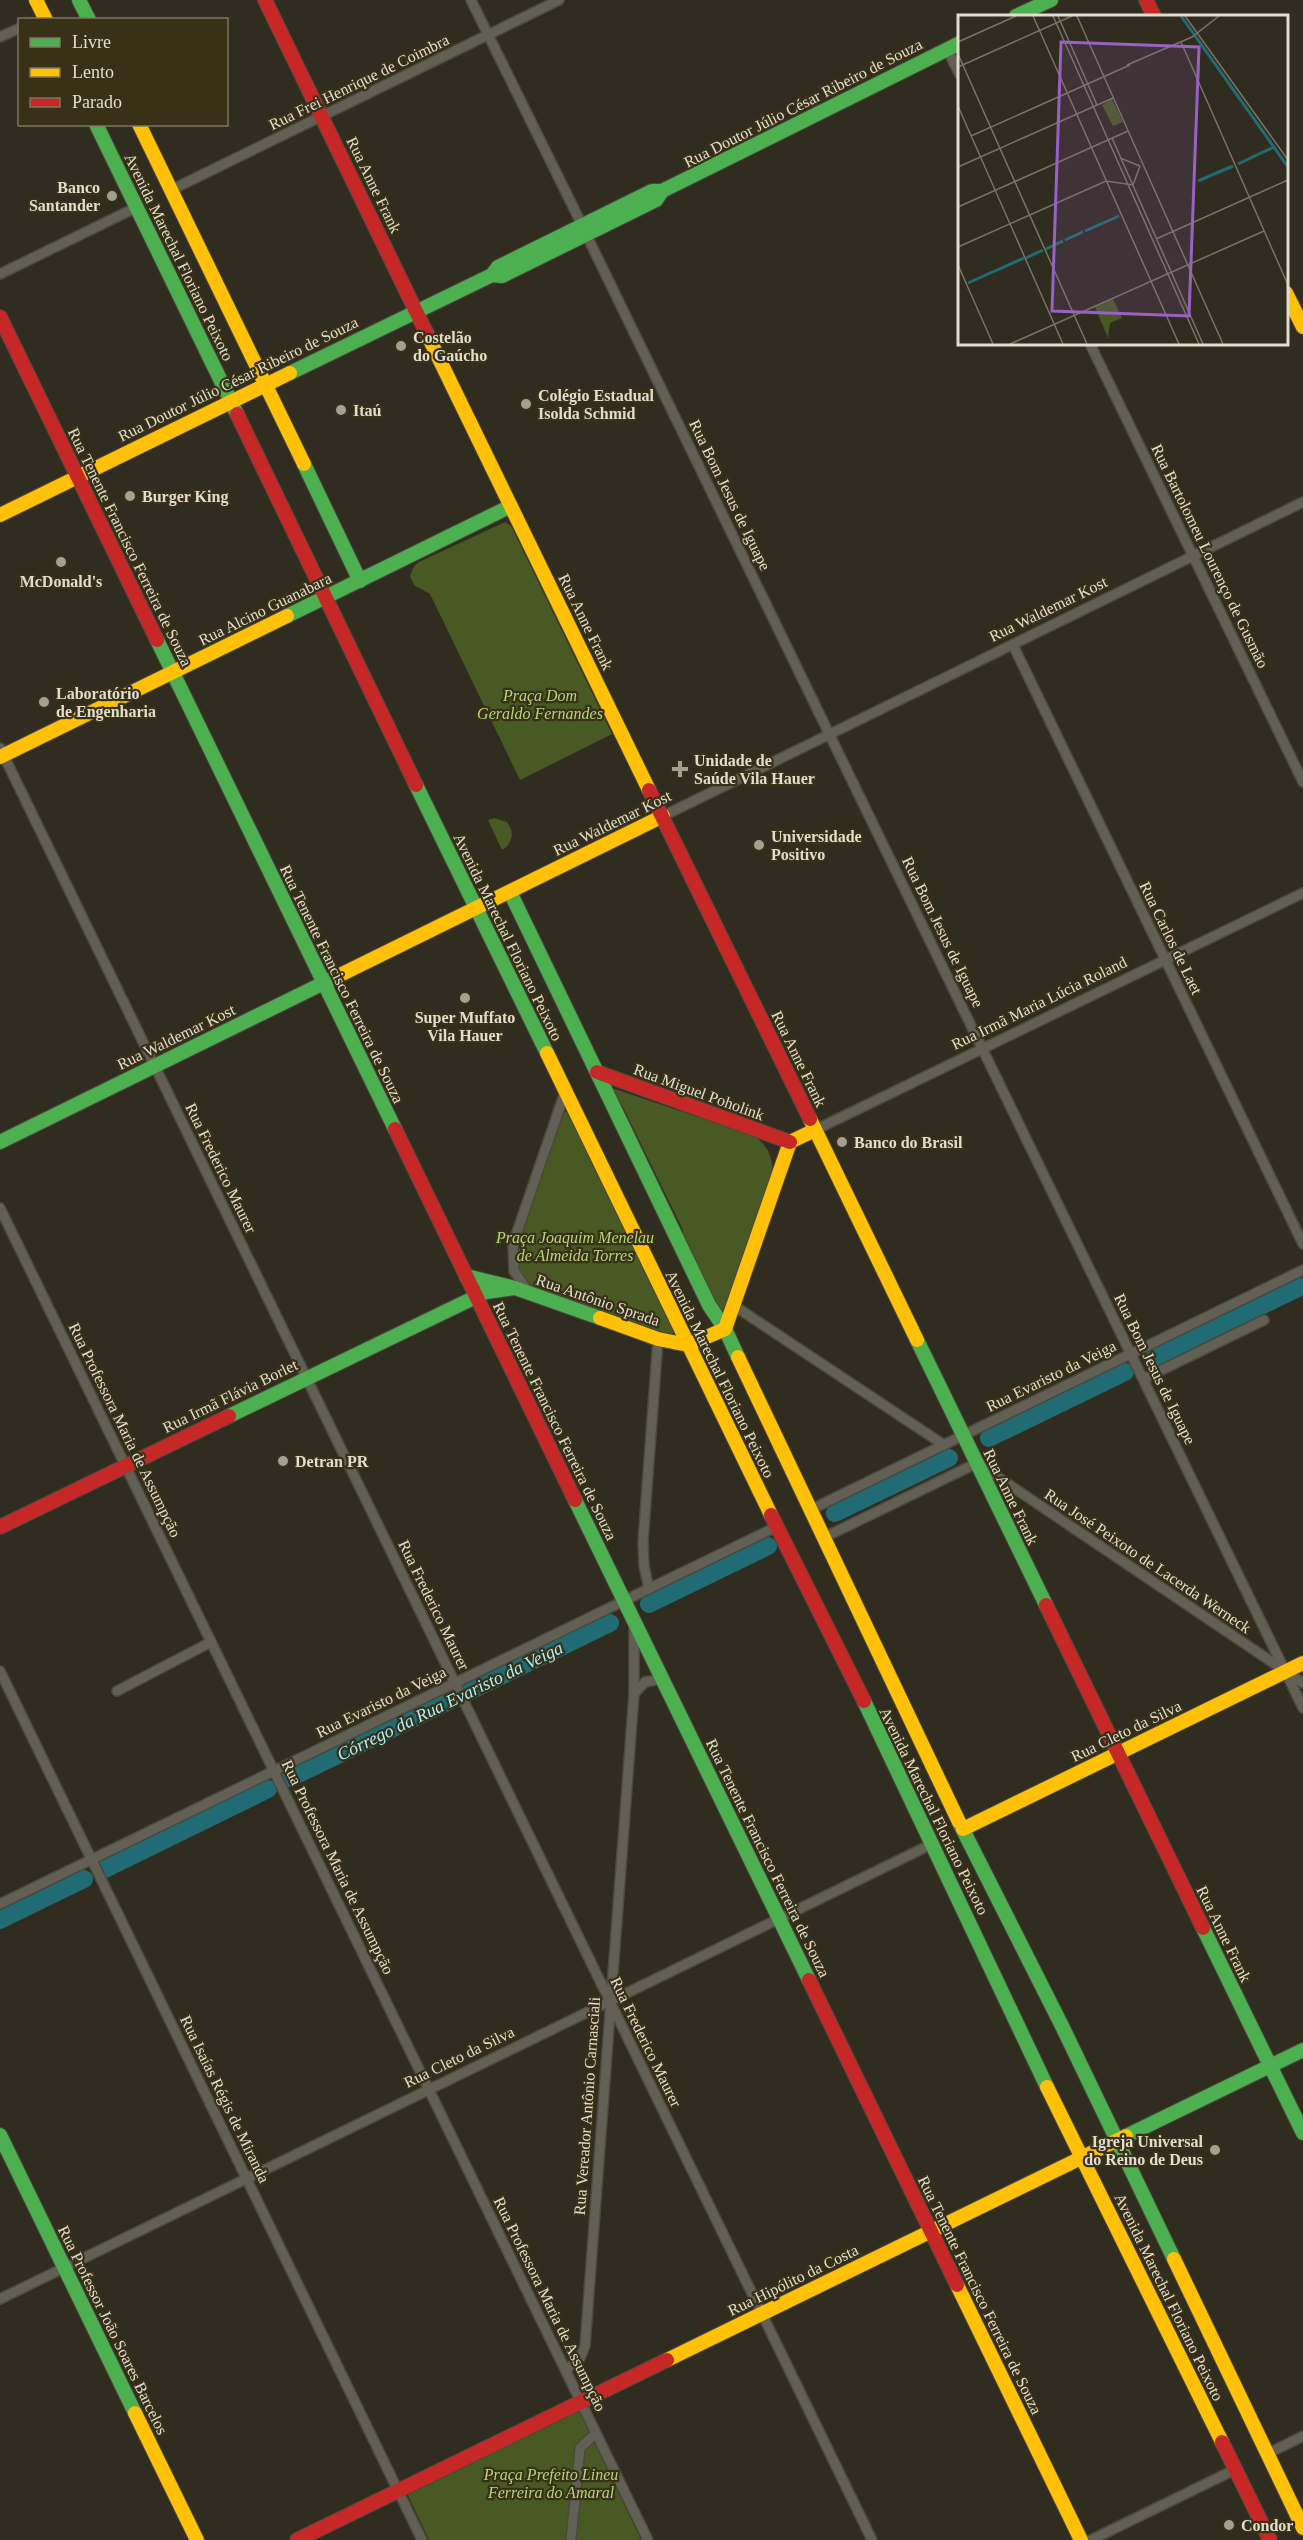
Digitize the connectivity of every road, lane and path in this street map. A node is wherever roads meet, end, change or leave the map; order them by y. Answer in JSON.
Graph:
{"nodes":[{"id":1,"x":36,"y":0,"type":"edge"},
{"id":2,"x":79,"y":0,"type":"edge"},
{"id":3,"x":265,"y":0,"type":"edge"},
{"id":4,"x":471,"y":0,"type":"edge"},
{"id":5,"x":559,"y":0,"type":"edge"},
{"id":6,"x":1051,"y":0,"type":"edge"},
{"id":7,"x":1146,"y":0,"type":"edge"},
{"id":8,"x":1018,"y":15,"type":"edge"},
{"id":9,"x":1154,"y":15,"type":"edge"},
{"id":10,"x":42,"y":18,"type":"edge"},
{"id":11,"x":88,"y":18,"type":"edge"},
{"id":12,"x":18,"y":29,"type":"edge"},
{"id":13,"x":488,"y":35,"type":"junction"},
{"id":14,"x":0,"y":37,"type":"edge"},
{"id":15,"x":953,"y":46,"type":"edge"},
{"id":16,"x":958,"y":67,"type":"edge"},
{"id":17,"x":322,"y":116,"type":"junction"},
{"id":18,"x":97,"y":126,"type":"edge"},
{"id":19,"x":141,"y":126,"type":"edge"},
{"id":20,"x":171,"y":190,"type":"junction"},
{"id":21,"x":136,"y":207,"type":"junction"},
{"id":22,"x":584,"y":230,"type":"junction"},
{"id":23,"x":0,"y":274,"type":"edge"},
{"id":24,"x":1288,"y":295,"type":"edge"},
{"id":25,"x":416,"y":310,"type":"junction"},
{"id":26,"x":0,"y":317,"type":"edge"},
{"id":27,"x":1303,"y":327,"type":"edge"},
{"id":28,"x":1090,"y":345,"type":"edge"},
{"id":29,"x":265,"y":384,"type":"junction"},
{"id":30,"x":231,"y":401,"type":"junction"},
{"id":31,"x":78,"y":476,"type":"junction"},
{"id":32,"x":1303,"y":502,"type":"edge"},
{"id":33,"x":511,"y":506,"type":"junction"},
{"id":34,"x":0,"y":515,"type":"edge"},
{"id":35,"x":1193,"y":556,"type":"junction"},
{"id":36,"x":360,"y":580,"type":"junction"},
{"id":37,"x":326,"y":597,"type":"junction"},
{"id":38,"x":1013,"y":645,"type":"junction"},
{"id":39,"x":173,"y":672,"type":"junction"},
{"id":40,"x":830,"y":734,"type":"junction"},
{"id":41,"x":1,"y":754,"type":"edge"},
{"id":42,"x":1303,"y":782,"type":"edge"},
{"id":43,"x":663,"y":816,"type":"junction"},
{"id":44,"x":510,"y":892,"type":"junction"},
{"id":45,"x":1303,"y":893,"type":"edge"},
{"id":46,"x":476,"y":908,"type":"junction"},
{"id":47,"x":1166,"y":960,"type":"junction"},
{"id":48,"x":324,"y":983,"type":"junction"},
{"id":49,"x":983,"y":1049,"type":"junction"},
{"id":50,"x":155,"y":1066,"type":"junction"},
{"id":51,"x":597,"y":1072,"type":"junction"},
{"id":52,"x":565,"y":1092,"type":"junction"},
{"id":53,"x":815,"y":1130,"type":"junction"},
{"id":54,"x":0,"y":1142,"type":"edge"},
{"id":55,"x":790,"y":1142,"type":"junction"},
{"id":56,"x":0,"y":1208,"type":"edge"},
{"id":57,"x":1303,"y":1244,"type":"edge"},
{"id":58,"x":1303,"y":1270,"type":"edge"},
{"id":59,"x":466,"y":1276,"type":"junction"},
{"id":60,"x":515,"y":1288,"type":"junction"},
{"id":61,"x":531,"y":1294,"type":"junction"},
{"id":62,"x":476,"y":1296,"type":"junction"},
{"id":63,"x":733,"y":1305,"type":"junction"},
{"id":64,"x":1264,"y":1320,"type":"dead end"},
{"id":65,"x":725,"y":1329,"type":"junction"},
{"id":66,"x":658,"y":1339,"type":"junction"},
{"id":67,"x":688,"y":1345,"type":"junction"},
{"id":68,"x":1131,"y":1354,"type":"junction"},
{"id":69,"x":306,"y":1378,"type":"junction"},
{"id":70,"x":1143,"y":1379,"type":"junction"},
{"id":71,"x":963,"y":1435,"type":"junction"},
{"id":72,"x":944,"y":1445,"type":"junction"},
{"id":73,"x":977,"y":1463,"type":"junction"},
{"id":74,"x":126,"y":1466,"type":"junction"},
{"id":75,"x":812,"y":1509,"type":"junction"},
{"id":76,"x":0,"y":1527,"type":"edge"},
{"id":77,"x":776,"y":1527,"type":"junction"},
{"id":78,"x":825,"y":1537,"type":"junction"},
{"id":79,"x":649,"y":1589,"type":"junction"},
{"id":80,"x":624,"y":1601,"type":"junction"},
{"id":81,"x":634,"y":1622,"type":"junction"},
{"id":82,"x":211,"y":1642,"type":"junction"},
{"id":83,"x":1303,"y":1663,"type":"edge"},
{"id":84,"x":0,"y":1671,"type":"edge"},
{"id":85,"x":1286,"y":1671,"type":"junction"},
{"id":86,"x":662,"y":1679,"type":"junction"},
{"id":87,"x":1303,"y":1683,"type":"edge"},
{"id":88,"x":456,"y":1686,"type":"junction"},
{"id":89,"x":117,"y":1691,"type":"dead end"},
{"id":90,"x":634,"y":1694,"type":"junction"},
{"id":91,"x":1303,"y":1708,"type":"edge"},
{"id":92,"x":1118,"y":1754,"type":"junction"},
{"id":93,"x":274,"y":1771,"type":"junction"},
{"id":94,"x":963,"y":1829,"type":"junction"},
{"id":95,"x":932,"y":1844,"type":"junction"},
{"id":96,"x":92,"y":1860,"type":"junction"},
{"id":97,"x":0,"y":1904,"type":"edge"},
{"id":98,"x":779,"y":1919,"type":"junction"},
{"id":99,"x":610,"y":2001,"type":"junction"},
{"id":100,"x":1303,"y":2050,"type":"edge"},
{"id":101,"x":1270,"y":2066,"type":"junction"},
{"id":102,"x":429,"y":2089,"type":"junction"},
{"id":103,"x":1303,"y":2133,"type":"edge"},
{"id":104,"x":0,"y":2135,"type":"edge"},
{"id":105,"x":1117,"y":2141,"type":"junction"},
{"id":106,"x":1082,"y":2158,"type":"junction"},
{"id":107,"x":246,"y":2178,"type":"junction"},
{"id":108,"x":931,"y":2232,"type":"junction"},
{"id":109,"x":64,"y":2267,"type":"junction"},
{"id":110,"x":0,"y":2299,"type":"edge"},
{"id":111,"x":762,"y":2314,"type":"junction"},
{"id":112,"x":566,"y":2370,"type":"junction"},
{"id":113,"x":581,"y":2402,"type":"junction"},
{"id":114,"x":596,"y":2433,"type":"junction"},
{"id":115,"x":1303,"y":2436,"type":"edge"},
{"id":116,"x":1267,"y":2454,"type":"junction"},
{"id":117,"x":1236,"y":2469,"type":"junction"},
{"id":118,"x":398,"y":2491,"type":"junction"},
{"id":119,"x":1303,"y":2528,"type":"edge"},
{"id":120,"x":197,"y":2540,"type":"edge"},
{"id":121,"x":297,"y":2540,"type":"edge"},
{"id":122,"x":422,"y":2540,"type":"edge"},
{"id":123,"x":571,"y":2540,"type":"edge"},
{"id":124,"x":648,"y":2540,"type":"edge"},
{"id":125,"x":872,"y":2540,"type":"edge"},
{"id":126,"x":1081,"y":2540,"type":"edge"},
{"id":127,"x":1091,"y":2540,"type":"edge"},
{"id":128,"x":1270,"y":2540,"type":"edge"}],
"edges":[{"from":1,"to":10,"type":"street"},
{"from":2,"to":11,"type":"street"},
{"from":3,"to":17,"type":"street","name":"Rua Anne Frank"},
{"from":4,"to":13,"type":"street","name":"Rua Bom Jesus de Iguape"},
{"from":5,"to":13,"type":"street","name":"Rua Frei Henrique de Coimbra"},
{"from":6,"to":8,"type":"street"},
{"from":7,"to":9,"type":"street"},
{"from":12,"to":14,"type":"street"},
{"from":13,"to":17,"type":"street","name":"Rua Frei Henrique de Coimbra"},
{"from":13,"to":22,"type":"street","name":"Rua Bom Jesus de Iguape"},
{"from":15,"to":16,"type":"street"},
{"from":15,"to":22,"type":"street","name":"Rua Doutor Júlio César Ribeiro de Souza"},
{"from":17,"to":20,"type":"street","name":"Rua Frei Henrique de Coimbra"},
{"from":17,"to":25,"type":"street","name":"Rua Anne Frank"},
{"from":18,"to":21,"type":"street","name":"Avenida Marechal Floriano Peixoto"},
{"from":19,"to":20,"type":"street","name":"Avenida Marechal Floriano Peixoto"},
{"from":20,"to":29,"type":"street","name":"Avenida Marechal Floriano Peixoto"},
{"from":21,"to":23,"type":"street"},
{"from":21,"to":30,"type":"street","name":"Avenida Marechal Floriano Peixoto"},
{"from":22,"to":25,"type":"street","name":"Rua Doutor Júlio César Ribeiro de Souza"},
{"from":22,"to":40,"type":"street","name":"Rua Bom Jesus de Iguape"},
{"from":24,"to":27,"type":"street"},
{"from":25,"to":29,"type":"street","name":"Rua Doutor Júlio César Ribeiro de Souza"},
{"from":25,"to":33,"type":"street","name":"Rua Anne Frank"},
{"from":26,"to":31,"type":"street","name":"Rua Tenente Francisco Ferreira de Souza"},
{"from":28,"to":35,"type":"street","name":"Rua Bartolomeu Lourenço de Gusmão"},
{"from":29,"to":30,"type":"street","name":"Rua Doutor Júlio César Ribeiro de Souza"},
{"from":29,"to":36,"type":"street","name":"Avenida Marechal Floriano Peixoto"},
{"from":30,"to":31,"type":"street","name":"Rua Doutor Júlio César Ribeiro de Souza"},
{"from":30,"to":37,"type":"street","name":"Avenida Marechal Floriano Peixoto"},
{"from":31,"to":34,"type":"street","name":"Rua Doutor Júlio César Ribeiro de Souza"},
{"from":31,"to":39,"type":"street","name":"Rua Tenente Francisco Ferreira de Souza"},
{"from":32,"to":35,"type":"street","name":"Rua Waldemar Kost"},
{"from":33,"to":36,"type":"street","name":"Rua Alcino Guanabara"},
{"from":33,"to":43,"type":"street","name":"Rua Anne Frank"},
{"from":35,"to":38,"type":"street","name":"Rua Waldemar Kost"},
{"from":35,"to":42,"type":"street","name":"Rua Bartolomeu Lourenço de Gusmão"},
{"from":36,"to":37,"type":"street","name":"Rua Alcino Guanabara"},
{"from":37,"to":39,"type":"street","name":"Rua Alcino Guanabara"},
{"from":37,"to":46,"type":"street","name":"Avenida Marechal Floriano Peixoto"},
{"from":38,"to":40,"type":"street","name":"Rua Waldemar Kost"},
{"from":38,"to":47,"type":"street","name":"Rua Carlos de Laet"},
{"from":39,"to":41,"type":"street","name":"Rua Alcino Guanabara"},
{"from":39,"to":48,"type":"street","name":"Rua Tenente Francisco Ferreira de Souza"},
{"from":40,"to":43,"type":"street","name":"Rua Waldemar Kost"},
{"from":40,"to":49,"type":"street","name":"Rua Bom Jesus de Iguape"},
{"from":41,"to":50,"type":"street","name":"Rua Frederico Maurer"},
{"from":43,"to":44,"type":"street","name":"Rua Waldemar Kost"},
{"from":43,"to":53,"type":"street","name":"Rua Anne Frank"},
{"from":44,"to":46,"type":"street","name":"Rua Waldemar Kost"},
{"from":44,"to":51,"type":"street","name":"Avenida Marechal Floriano Peixoto"},
{"from":45,"to":47,"type":"street","name":"Rua Irmã Maria Lúcia Roland"},
{"from":46,"to":48,"type":"street","name":"Rua Waldemar Kost"},
{"from":46,"to":52,"type":"street","name":"Avenida Marechal Floriano Peixoto"},
{"from":47,"to":49,"type":"street","name":"Rua Irmã Maria Lúcia Roland"},
{"from":47,"to":57,"type":"street","name":"Rua Carlos de Laet"},
{"from":48,"to":50,"type":"street","name":"Rua Waldemar Kost"},
{"from":48,"to":59,"type":"street","name":"Rua Tenente Francisco Ferreira de Souza"},
{"from":49,"to":53,"type":"street","name":"Rua Irmã Maria Lúcia Roland"},
{"from":49,"to":68,"type":"street","name":"Rua Bom Jesus de Iguape"},
{"from":50,"to":54,"type":"street","name":"Rua Waldemar Kost"},
{"from":50,"to":69,"type":"street","name":"Rua Frederico Maurer"},
{"from":51,"to":55,"type":"street","name":"Rua Miguel Poholink"},
{"from":51,"to":65,"type":"street","name":"Avenida Marechal Floriano Peixoto"},
{"from":52,"to":61,"type":"street"},
{"from":52,"to":67,"type":"street","name":"Avenida Marechal Floriano Peixoto"},
{"from":53,"to":55,"type":"street","name":"Rua Irmã Maria Lúcia Roland"},
{"from":53,"to":71,"type":"street","name":"Rua Anne Frank"},
{"from":55,"to":63,"type":"street"},
{"from":56,"to":74,"type":"street","name":"Rua Professora Maria de Assumpção"},
{"from":58,"to":68,"type":"street","name":"Rua Evaristo da Veiga"},
{"from":59,"to":60,"type":"street"},
{"from":59,"to":62,"type":"street","name":"Rua Tenente Francisco Ferreira de Souza"},
{"from":60,"to":61,"type":"street","name":"Rua Antônio Sprada"},
{"from":60,"to":62,"type":"street","name":"Rua Antônio Sprada"},
{"from":61,"to":66,"type":"street","name":"Rua Antônio Sprada"},
{"from":62,"to":69,"type":"street","name":"Rua Irmã Flávia Borlet"},
{"from":62,"to":80,"type":"street","name":"Rua Tenente Francisco Ferreira de Souza"},
{"from":63,"to":65,"type":"street"},
{"from":63,"to":72,"type":"street"},
{"from":64,"to":70,"type":"street"},
{"from":65,"to":67,"type":"street"},
{"from":65,"to":75,"type":"street","name":"Avenida Marechal Floriano Peixoto"},
{"from":66,"to":67,"type":"street","name":"Rua Antônio Sprada"},
{"from":66,"to":79,"type":"street"},
{"from":67,"to":77,"type":"street","name":"Avenida Marechal Floriano Peixoto"},
{"from":68,"to":70,"type":"street","name":"Rua Bom Jesus de Iguape"},
{"from":68,"to":71,"type":"street","name":"Rua Evaristo da Veiga"},
{"from":69,"to":74,"type":"street","name":"Rua Irmã Flávia Borlet"},
{"from":69,"to":88,"type":"street","name":"Rua Frederico Maurer"},
{"from":70,"to":85,"type":"street","name":"Rua Bom Jesus de Iguape"},
{"from":71,"to":72,"type":"street","name":"Rua Evaristo da Veiga"},
{"from":71,"to":73,"type":"street","name":"Rua Anne Frank"},
{"from":72,"to":75,"type":"street","name":"Rua Evaristo da Veiga"},
{"from":73,"to":78,"type":"street"},
{"from":73,"to":85,"type":"street","name":"Rua José Peixoto de Lacerda Werneck"},
{"from":73,"to":92,"type":"street","name":"Rua Anne Frank"},
{"from":74,"to":76,"type":"street","name":"Rua Irmã Flávia Borlet"},
{"from":74,"to":82,"type":"street","name":"Rua Professora Maria de Assumpção"},
{"from":75,"to":78,"type":"street","name":"Avenida Marechal Floriano Peixoto"},
{"from":77,"to":79,"type":"street","name":"Rua Evaristo da Veiga"},
{"from":77,"to":95,"type":"street","name":"Avenida Marechal Floriano Peixoto"},
{"from":78,"to":94,"type":"street","name":"Avenida Marechal Floriano Peixoto"},
{"from":79,"to":80,"type":"street","name":"Rua Evaristo da Veiga"},
{"from":80,"to":81,"type":"street","name":"Rua Tenente Francisco Ferreira de Souza"},
{"from":80,"to":88,"type":"street","name":"Rua Evaristo da Veiga"},
{"from":81,"to":86,"type":"street","name":"Rua Tenente Francisco Ferreira de Souza"},
{"from":81,"to":90,"type":"street","name":"Rua Vereador Antônio Carnasciali"},
{"from":82,"to":89,"type":"street"},
{"from":82,"to":93,"type":"street","name":"Rua Professora Maria de Assumpção"},
{"from":83,"to":85,"type":"street","name":"Rua Cleto da Silva"},
{"from":84,"to":96,"type":"street","name":"Rua Isaías Régis de Miranda"},
{"from":85,"to":87,"type":"street","name":"Rua José Peixoto de Lacerda Werneck"},
{"from":85,"to":91,"type":"street","name":"Rua Bom Jesus de Iguape"},
{"from":85,"to":92,"type":"street","name":"Rua Cleto da Silva"},
{"from":86,"to":90,"type":"street"},
{"from":86,"to":98,"type":"street","name":"Rua Tenente Francisco Ferreira de Souza"},
{"from":88,"to":93,"type":"street","name":"Rua Evaristo da Veiga"},
{"from":88,"to":99,"type":"street","name":"Rua Frederico Maurer"},
{"from":90,"to":99,"type":"street","name":"Rua Vereador Antônio Carnasciali"},
{"from":92,"to":94,"type":"street","name":"Rua Cleto da Silva"},
{"from":92,"to":101,"type":"street","name":"Rua Anne Frank"},
{"from":93,"to":96,"type":"street","name":"Rua Evaristo da Veiga"},
{"from":93,"to":102,"type":"street","name":"Rua Professora Maria de Assumpção"},
{"from":94,"to":105,"type":"street","name":"Avenida Marechal Floriano Peixoto"},
{"from":95,"to":98,"type":"street","name":"Rua Cleto da Silva"},
{"from":95,"to":106,"type":"street","name":"Avenida Marechal Floriano Peixoto"},
{"from":96,"to":97,"type":"street","name":"Rua Evaristo da Veiga"},
{"from":96,"to":107,"type":"street","name":"Rua Isaías Régis de Miranda"},
{"from":98,"to":99,"type":"street","name":"Rua Cleto da Silva"},
{"from":98,"to":108,"type":"street","name":"Rua Tenente Francisco Ferreira de Souza"},
{"from":99,"to":102,"type":"street","name":"Rua Cleto da Silva"},
{"from":99,"to":111,"type":"street","name":"Rua Frederico Maurer"},
{"from":99,"to":112,"type":"street","name":"Rua Vereador Antônio Carnasciali"},
{"from":100,"to":101,"type":"street","name":"Rua Hipólito da Costa"},
{"from":101,"to":103,"type":"street","name":"Rua Anne Frank"},
{"from":101,"to":105,"type":"street","name":"Rua Hipólito da Costa"},
{"from":102,"to":107,"type":"street","name":"Rua Cleto da Silva"},
{"from":102,"to":112,"type":"street","name":"Rua Professora Maria de Assumpção"},
{"from":104,"to":109,"type":"street","name":"Rua Professor João Soares Barcelos"},
{"from":105,"to":106,"type":"street","name":"Rua Hipólito da Costa"},
{"from":105,"to":116,"type":"street","name":"Avenida Marechal Floriano Peixoto"},
{"from":106,"to":108,"type":"street","name":"Rua Hipólito da Costa"},
{"from":106,"to":117,"type":"street","name":"Avenida Marechal Floriano Peixoto"},
{"from":107,"to":109,"type":"street","name":"Rua Cleto da Silva"},
{"from":107,"to":118,"type":"street","name":"Rua Isaías Régis de Miranda"},
{"from":108,"to":111,"type":"street","name":"Rua Hipólito da Costa"},
{"from":108,"to":126,"type":"street","name":"Rua Tenente Francisco Ferreira de Souza"},
{"from":109,"to":110,"type":"street","name":"Rua Cleto da Silva"},
{"from":109,"to":120,"type":"street","name":"Rua Professor João Soares Barcelos"},
{"from":111,"to":113,"type":"street","name":"Rua Hipólito da Costa"},
{"from":111,"to":125,"type":"street","name":"Rua Frederico Maurer"},
{"from":112,"to":113,"type":"street","name":"Rua Professora Maria de Assumpção"},
{"from":113,"to":114,"type":"street","name":"Rua Professora Maria de Assumpção"},
{"from":113,"to":118,"type":"street","name":"Rua Hipólito da Costa"},
{"from":114,"to":123,"type":"street"},
{"from":114,"to":124,"type":"street","name":"Rua Professora Maria de Assumpção"},
{"from":115,"to":116,"type":"street"},
{"from":116,"to":119,"type":"street","name":"Avenida Marechal Floriano Peixoto"},
{"from":117,"to":127,"type":"street"},
{"from":117,"to":128,"type":"street","name":"Avenida Marechal Floriano Peixoto"},
{"from":118,"to":121,"type":"street","name":"Rua Hipólito da Costa"},
{"from":118,"to":122,"type":"street","name":"Rua Isaías Régis de Miranda"}]}
